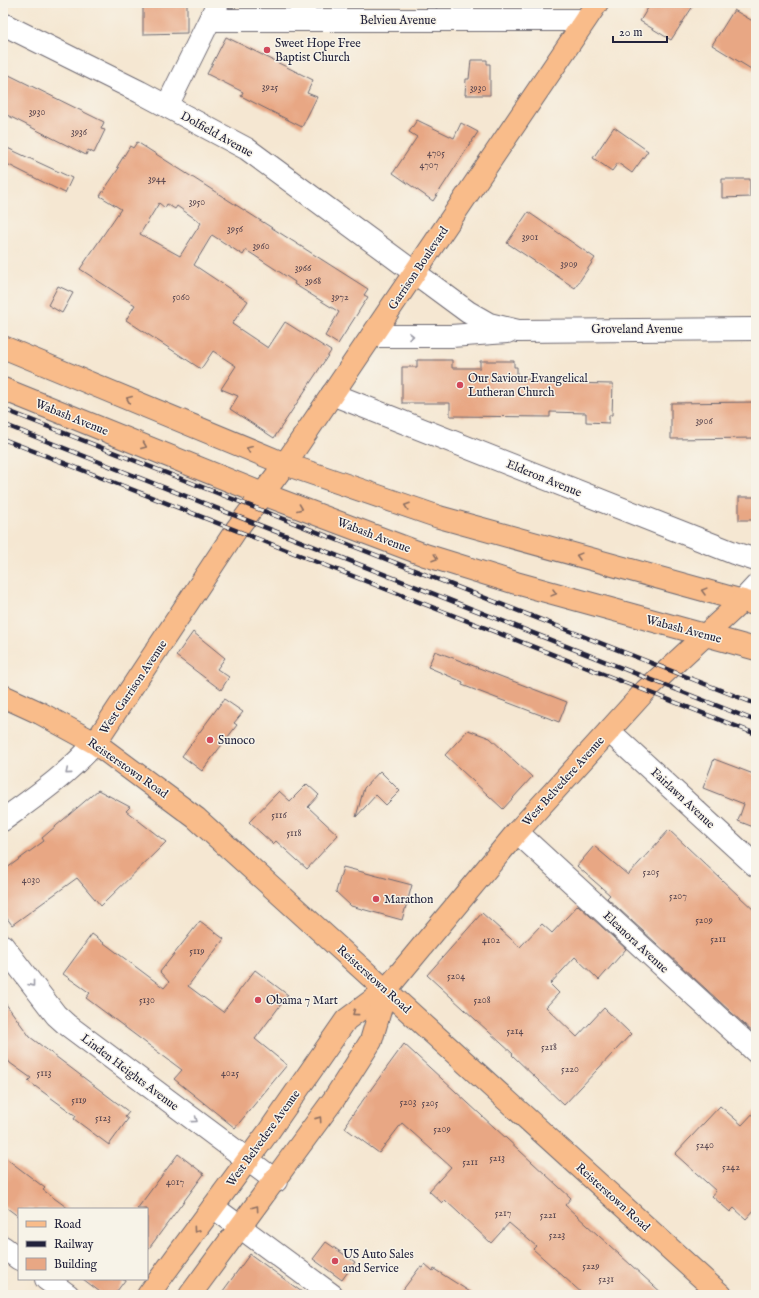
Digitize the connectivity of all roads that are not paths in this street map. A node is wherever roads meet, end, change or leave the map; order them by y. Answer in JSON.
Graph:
{"nodes":[{"id":1,"x":214,"y":12,"type":"edge"},
{"id":2,"x":591,"y":12,"type":"edge"},
{"id":3,"x":3,"y":24,"type":"edge"},
{"id":4,"x":167,"y":106,"type":"junction"},
{"id":5,"x":414,"y":273,"type":"junction"},
{"id":6,"x":756,"y":329,"type":"edge"},
{"id":7,"x":518,"y":331,"type":"junction"},
{"id":8,"x":372,"y":336,"type":"junction"},
{"id":9,"x":3,"y":347,"type":"edge"},
{"id":10,"x":3,"y":389,"type":"edge"},
{"id":11,"x":332,"y":394,"type":"junction"},
{"id":12,"x":285,"y":464,"type":"junction"},
{"id":13,"x":263,"y":494,"type":"junction"},
{"id":14,"x":236,"y":530,"type":"joint"},
{"id":15,"x":756,"y":560,"type":"edge"},
{"id":16,"x":751,"y":598,"type":"edge"},
{"id":17,"x":706,"y":635,"type":"junction"},
{"id":18,"x":756,"y":649,"type":"edge"},
{"id":19,"x":3,"y":696,"type":"edge"},
{"id":20,"x":609,"y":730,"type":"junction"},
{"id":21,"x":95,"y":744,"type":"junction"},
{"id":22,"x":3,"y":820,"type":"edge"},
{"id":23,"x":517,"y":832,"type":"junction"},
{"id":24,"x":756,"y":866,"type":"edge"},
{"id":25,"x":3,"y":946,"type":"edge"},
{"id":26,"x":386,"y":990,"type":"junction"},
{"id":27,"x":756,"y":1052,"type":"edge"},
{"id":28,"x":248,"y":1160,"type":"junction"},
{"id":29,"x":276,"y":1181,"type":"junction"},
{"id":30,"x":213,"y":1207,"type":"junction"},
{"id":31,"x":241,"y":1227,"type":"junction"},
{"id":32,"x":3,"y":1247,"type":"edge"},
{"id":33,"x":18,"y":1258,"type":"edge"},
{"id":34,"x":47,"y":1280,"type":"edge"},
{"id":35,"x":68,"y":1295,"type":"edge"},
{"id":36,"x":148,"y":1295,"type":"edge"},
{"id":37,"x":190,"y":1295,"type":"edge"},
{"id":38,"x":332,"y":1295,"type":"edge"},
{"id":39,"x":721,"y":1295,"type":"edge"}],
"edges":[{"from":1,"to":2,"type":"street","name":"Belvieu Avenue"},
{"from":1,"to":4,"type":"street"},
{"from":2,"to":5,"type":"main road","name":"Garrison Boulevard"},
{"from":3,"to":4,"type":"street","name":"Dolfield Avenue"},
{"from":4,"to":5,"type":"street","name":"Dolfield Avenue"},
{"from":5,"to":7,"type":"street","name":"Groveland Avenue"},
{"from":5,"to":8,"type":"main road","name":"Garrison Boulevard"},
{"from":6,"to":7,"type":"street","name":"Groveland Avenue"},
{"from":8,"to":7,"type":"street","name":"Groveland Avenue","one_way":true},
{"from":8,"to":11,"type":"main road","name":"Garrison Boulevard"},
{"from":12,"to":9,"type":"main road","one_way":true},
{"from":10,"to":13,"type":"main road","name":"Wabash Avenue","one_way":true},
{"from":11,"to":12,"type":"main road","name":"Garrison Boulevard"},
{"from":11,"to":15,"type":"street","name":"Elderon Avenue"},
{"from":12,"to":13,"type":"main road","name":"Garrison Boulevard"},
{"from":16,"to":12,"type":"main road","one_way":true},
{"from":13,"to":14,"type":"main road","name":"Garrison Boulevard"},
{"from":13,"to":17,"type":"main road","name":"Wabash Avenue","one_way":true},
{"from":14,"to":21,"type":"main road","name":"West Garrison Avenue"},
{"from":16,"to":17,"type":"main road","name":"West Belvedere Avenue"},
{"from":17,"to":18,"type":"main road","name":"Wabash Avenue"},
{"from":17,"to":20,"type":"main road","name":"West Belvedere Avenue"},
{"from":19,"to":21,"type":"main road","name":"Reisterstown Road"},
{"from":20,"to":23,"type":"main road","name":"West Belvedere Avenue"},
{"from":20,"to":24,"type":"street","name":"Fairlawn Avenue"},
{"from":21,"to":22,"type":"street","name":"West Garrison Avenue","one_way":true},
{"from":21,"to":26,"type":"main road","name":"Reisterstown Road"},
{"from":23,"to":26,"type":"main road","name":"West Belvedere Avenue"},
{"from":23,"to":27,"type":"street","name":"Eleanora Avenue"},
{"from":25,"to":28,"type":"street","name":"Linden Heights Avenue","one_way":true},
{"from":26,"to":28,"type":"main road","name":"West Belvedere Avenue","one_way":true},
{"from":29,"to":26,"type":"main road","name":"West Belvedere Avenue","one_way":true},
{"from":26,"to":39,"type":"main road","name":"Reisterstown Road"},
{"from":28,"to":29,"type":"street","name":"Linden Heights Avenue"},
{"from":28,"to":30,"type":"main road","name":"West Belvedere Avenue"},
{"from":31,"to":29,"type":"main road","name":"West Belvedere Avenue","one_way":true},
{"from":30,"to":31,"type":"street"},
{"from":30,"to":36,"type":"main road","name":"West Belvedere Avenue","one_way":true},
{"from":31,"to":37,"type":"main road","name":"West Belvedere Avenue"},
{"from":31,"to":38,"type":"street"},
{"from":32,"to":33,"type":"street"},
{"from":34,"to":35,"type":"street"}]}
